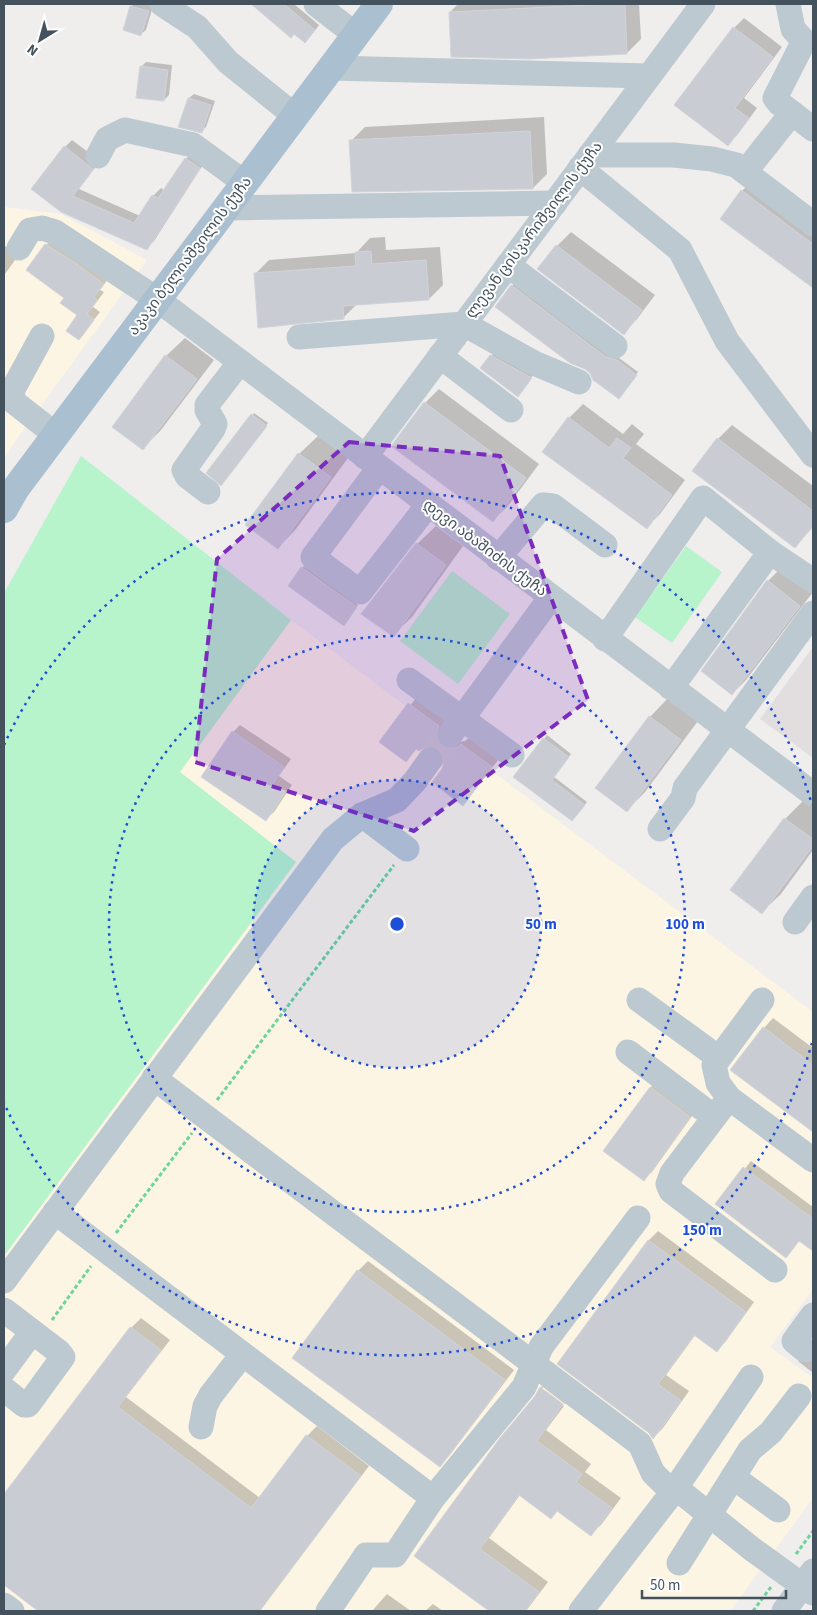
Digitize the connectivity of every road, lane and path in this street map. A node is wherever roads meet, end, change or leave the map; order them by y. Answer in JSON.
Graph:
{"nodes":[{"id":1,"x":162,"y":4,"type":"edge"},
{"id":2,"x":379,"y":4,"type":"edge"},
{"id":3,"x":703,"y":4,"type":"edge"},
{"id":4,"x":788,"y":4,"type":"edge"},
{"id":5,"x":327,"y":8,"type":"edge"},
{"id":6,"x":356,"y":34,"type":"junction"},
{"id":7,"x":809,"y":43,"type":"edge"},
{"id":8,"x":331,"y":68,"type":"junction"},
{"id":9,"x":649,"y":76,"type":"junction"},
{"id":10,"x":792,"y":113,"type":"junction"},
{"id":11,"x":295,"y":116,"type":"junction"},
{"id":12,"x":813,"y":129,"type":"edge"},
{"id":13,"x":98,"y":156,"type":"dead end"},
{"id":14,"x":585,"y":162,"type":"junction"},
{"id":15,"x":745,"y":172,"type":"junction"},
{"id":16,"x":245,"y":183,"type":"junction"},
{"id":17,"x":555,"y":203,"type":"junction"},
{"id":18,"x":226,"y":208,"type":"junction"},
{"id":19,"x":813,"y":224,"type":"edge"},
{"id":20,"x":19,"y":248,"type":"dead end"},
{"id":21,"x":508,"y":265,"type":"junction"},
{"id":22,"x":158,"y":300,"type":"junction"},
{"id":23,"x":464,"y":324,"type":"junction"},
{"id":24,"x":42,"y":336,"type":"dead end"},
{"id":25,"x":299,"y":337,"type":"dead end"},
{"id":26,"x":615,"y":346,"type":"dead end"},
{"id":27,"x":440,"y":356,"type":"junction"},
{"id":28,"x":240,"y":362,"type":"junction"},
{"id":29,"x":579,"y":382,"type":"dead end"},
{"id":30,"x":511,"y":410,"type":"dead end"},
{"id":31,"x":56,"y":435,"type":"junction"},
{"id":32,"x":813,"y":455,"type":"edge"},
{"id":33,"x":372,"y":462,"type":"junction"},
{"id":34,"x":208,"y":492,"type":"dead end"},
{"id":35,"x":428,"y":505,"type":"junction"},
{"id":36,"x":4,"y":509,"type":"edge"},
{"id":37,"x":605,"y":546,"type":"dead end"},
{"id":38,"x":770,"y":552,"type":"junction"},
{"id":39,"x":498,"y":558,"type":"junction"},
{"id":40,"x":812,"y":578,"type":"edge"},
{"id":41,"x":551,"y":598,"type":"junction"},
{"id":42,"x":813,"y":613,"type":"edge"},
{"id":43,"x":605,"y":638,"type":"junction"},
{"id":44,"x":409,"y":680,"type":"dead end"},
{"id":45,"x":671,"y":688,"type":"junction"},
{"id":46,"x":456,"y":726,"type":"junction"},
{"id":47,"x":728,"y":731,"type":"junction"},
{"id":48,"x":512,"y":755,"type":"dead end"},
{"id":49,"x":430,"y":760,"type":"tunnel mouth"},
{"id":50,"x":813,"y":794,"type":"edge"},
{"id":51,"x":362,"y":814,"type":"junction"},
{"id":52,"x":660,"y":829,"type":"dead end"},
{"id":53,"x":407,"y":849,"type":"joint"},
{"id":54,"x":813,"y":897,"type":"edge"},
{"id":55,"x":795,"y":922,"type":"dead end"},
{"id":56,"x":639,"y":1000,"type":"dead end"},
{"id":57,"x":762,"y":1000,"type":"dead end"},
{"id":58,"x":628,"y":1052,"type":"dead end"},
{"id":59,"x":719,"y":1058,"type":"junction"},
{"id":60,"x":154,"y":1078,"type":"junction"},
{"id":61,"x":722,"y":1107,"type":"junction"},
{"id":62,"x":204,"y":1117,"type":"junction"},
{"id":63,"x":813,"y":1160,"type":"edge"},
{"id":64,"x":55,"y":1212,"type":"junction"},
{"id":65,"x":638,"y":1218,"type":"dead end"},
{"id":66,"x":103,"y":1250,"type":"junction"},
{"id":67,"x":775,"y":1270,"type":"dead end"},
{"id":68,"x":4,"y":1281,"type":"edge"},
{"id":69,"x":4,"y":1310,"type":"edge"},
{"id":70,"x":813,"y":1315,"type":"edge"},
{"id":71,"x":36,"y":1334,"type":"junction"},
{"id":72,"x":805,"y":1350,"type":"dead end"},
{"id":73,"x":242,"y":1355,"type":"junction"},
{"id":74,"x":533,"y":1364,"type":"junction"},
{"id":75,"x":4,"y":1370,"type":"edge"},
{"id":76,"x":751,"y":1377,"type":"dead end"},
{"id":77,"x":4,"y":1390,"type":"edge"},
{"id":78,"x":799,"y":1396,"type":"dead end"},
{"id":79,"x":201,"y":1427,"type":"dead end"},
{"id":80,"x":733,"y":1477,"type":"junction"},
{"id":81,"x":675,"y":1489,"type":"junction"},
{"id":82,"x":433,"y":1498,"type":"junction"},
{"id":83,"x":778,"y":1510,"type":"dead end"},
{"id":84,"x":710,"y":1515,"type":"junction"},
{"id":85,"x":679,"y":1564,"type":"dead end"},
{"id":86,"x":810,"y":1583,"type":"edge"},
{"id":87,"x":4,"y":1605,"type":"edge"},
{"id":88,"x":12,"y":1611,"type":"edge"},
{"id":89,"x":328,"y":1611,"type":"edge"},
{"id":90,"x":581,"y":1611,"type":"edge"},
{"id":91,"x":784,"y":1611,"type":"edge"}],
"edges":[{"from":1,"to":11,"type":"street"},
{"from":2,"to":6,"type":"main road","name":"აკაკი ბელიაშვილის ქუჩა"},
{"from":3,"to":9,"type":"street","name":"ლევან ცისკარიშვილის ქუჩა"},
{"from":4,"to":7,"type":"street"},
{"from":5,"to":6,"type":"street"},
{"from":6,"to":8,"type":"main road","name":"აკაკი ბელიაშვილის ქუჩა"},
{"from":7,"to":10,"type":"street"},
{"from":8,"to":9,"type":"street"},
{"from":8,"to":11,"type":"main road","name":"აკაკი ბელიაშვილის ქუჩა"},
{"from":9,"to":14,"type":"street","name":"ლევან ცისკარიშვილის ქუჩა"},
{"from":10,"to":12,"type":"street"},
{"from":10,"to":15,"type":"street"},
{"from":11,"to":16,"type":"main road","name":"აკაკი ბელიაშვილის ქუჩა"},
{"from":13,"to":16,"type":"street"},
{"from":14,"to":15,"type":"street"},
{"from":14,"to":17,"type":"street","name":"ლევან ცისკარიშვილის ქუჩა"},
{"from":14,"to":32,"type":"street"},
{"from":15,"to":19,"type":"street"},
{"from":16,"to":18,"type":"main road","name":"აკაკი ბელიაშვილის ქუჩა"},
{"from":17,"to":18,"type":"street"},
{"from":17,"to":21,"type":"street","name":"ლევან ცისკარიშვილის ქუჩა"},
{"from":18,"to":22,"type":"main road","name":"აკაკი ბელიაშვილის ქუჩა"},
{"from":20,"to":22,"type":"street","name":"დევი აბაშიძის ქუჩა"},
{"from":21,"to":23,"type":"street","name":"ლევან ცისკარიშვილის ქუჩა"},
{"from":21,"to":26,"type":"street"},
{"from":22,"to":28,"type":"street","name":"დევი აბაშიძის ქუჩა"},
{"from":22,"to":31,"type":"main road","name":"აკაკი ბელიაშვილის ქუჩა"},
{"from":23,"to":25,"type":"street"},
{"from":23,"to":27,"type":"street","name":"ლევან ცისკარიშვილის ქუჩა"},
{"from":23,"to":29,"type":"street"},
{"from":24,"to":31,"type":"street"},
{"from":27,"to":30,"type":"street"},
{"from":27,"to":33,"type":"street","name":"ლევან ცისკარიშვილის ქუჩა"},
{"from":28,"to":33,"type":"street","name":"დევი აბაშიძის ქუჩა"},
{"from":28,"to":34,"type":"street"},
{"from":31,"to":36,"type":"main road","name":"აკაკი ბელიაშვილის ქუჩა"},
{"from":33,"to":35,"type":"street","name":"დევი აბაშიძის ქუჩა"},
{"from":33,"to":35,"type":"street","name":"ლევან ცისკარიშვილის ქუჩა"},
{"from":35,"to":39,"type":"street","name":"დევი აბაშიძის ქუჩა"},
{"from":37,"to":39,"type":"street"},
{"from":38,"to":40,"type":"street"},
{"from":38,"to":43,"type":"street"},
{"from":38,"to":45,"type":"street"},
{"from":39,"to":41,"type":"street","name":"დევი აბაშიძის ქუჩა"},
{"from":41,"to":43,"type":"street","name":"დევი აბაშიძის ქუჩა"},
{"from":41,"to":46,"type":"street"},
{"from":42,"to":47,"type":"street"},
{"from":43,"to":45,"type":"street","name":"დევი აბაშიძის ქუჩა"},
{"from":44,"to":46,"type":"street"},
{"from":45,"to":47,"type":"street","name":"დევი აბაშიძის ქუჩა"},
{"from":46,"to":48,"type":"street"},
{"from":47,"to":50,"type":"street","name":"დევი აბაშიძის ქუჩა"},
{"from":47,"to":52,"type":"street"},
{"from":49,"to":51,"type":"street"},
{"from":51,"to":53,"type":"street"},
{"from":51,"to":60,"type":"street"},
{"from":53,"to":62,"type":"path"},
{"from":54,"to":55,"type":"street"},
{"from":56,"to":59,"type":"street"},
{"from":57,"to":59,"type":"street"},
{"from":58,"to":61,"type":"street"},
{"from":59,"to":61,"type":"street"},
{"from":60,"to":62,"type":"street"},
{"from":60,"to":64,"type":"street"},
{"from":61,"to":63,"type":"street"},
{"from":61,"to":67,"type":"street"},
{"from":62,"to":66,"type":"path"},
{"from":62,"to":74,"type":"street"},
{"from":64,"to":66,"type":"street"},
{"from":64,"to":68,"type":"street"},
{"from":65,"to":74,"type":"street"},
{"from":66,"to":71,"type":"path"},
{"from":66,"to":73,"type":"street"},
{"from":69,"to":71,"type":"street"},
{"from":70,"to":72,"type":"street"},
{"from":71,"to":75,"type":"street"},
{"from":71,"to":77,"type":"street"},
{"from":73,"to":79,"type":"street"},
{"from":73,"to":82,"type":"street"},
{"from":74,"to":81,"type":"street"},
{"from":74,"to":82,"type":"street"},
{"from":76,"to":81,"type":"street"},
{"from":78,"to":80,"type":"street"},
{"from":80,"to":83,"type":"street"},
{"from":80,"to":84,"type":"street"},
{"from":81,"to":84,"type":"street"},
{"from":81,"to":90,"type":"street"},
{"from":82,"to":89,"type":"street"},
{"from":84,"to":85,"type":"street"},
{"from":84,"to":86,"type":"street"},
{"from":86,"to":91,"type":"street"},
{"from":87,"to":88,"type":"street"}]}
